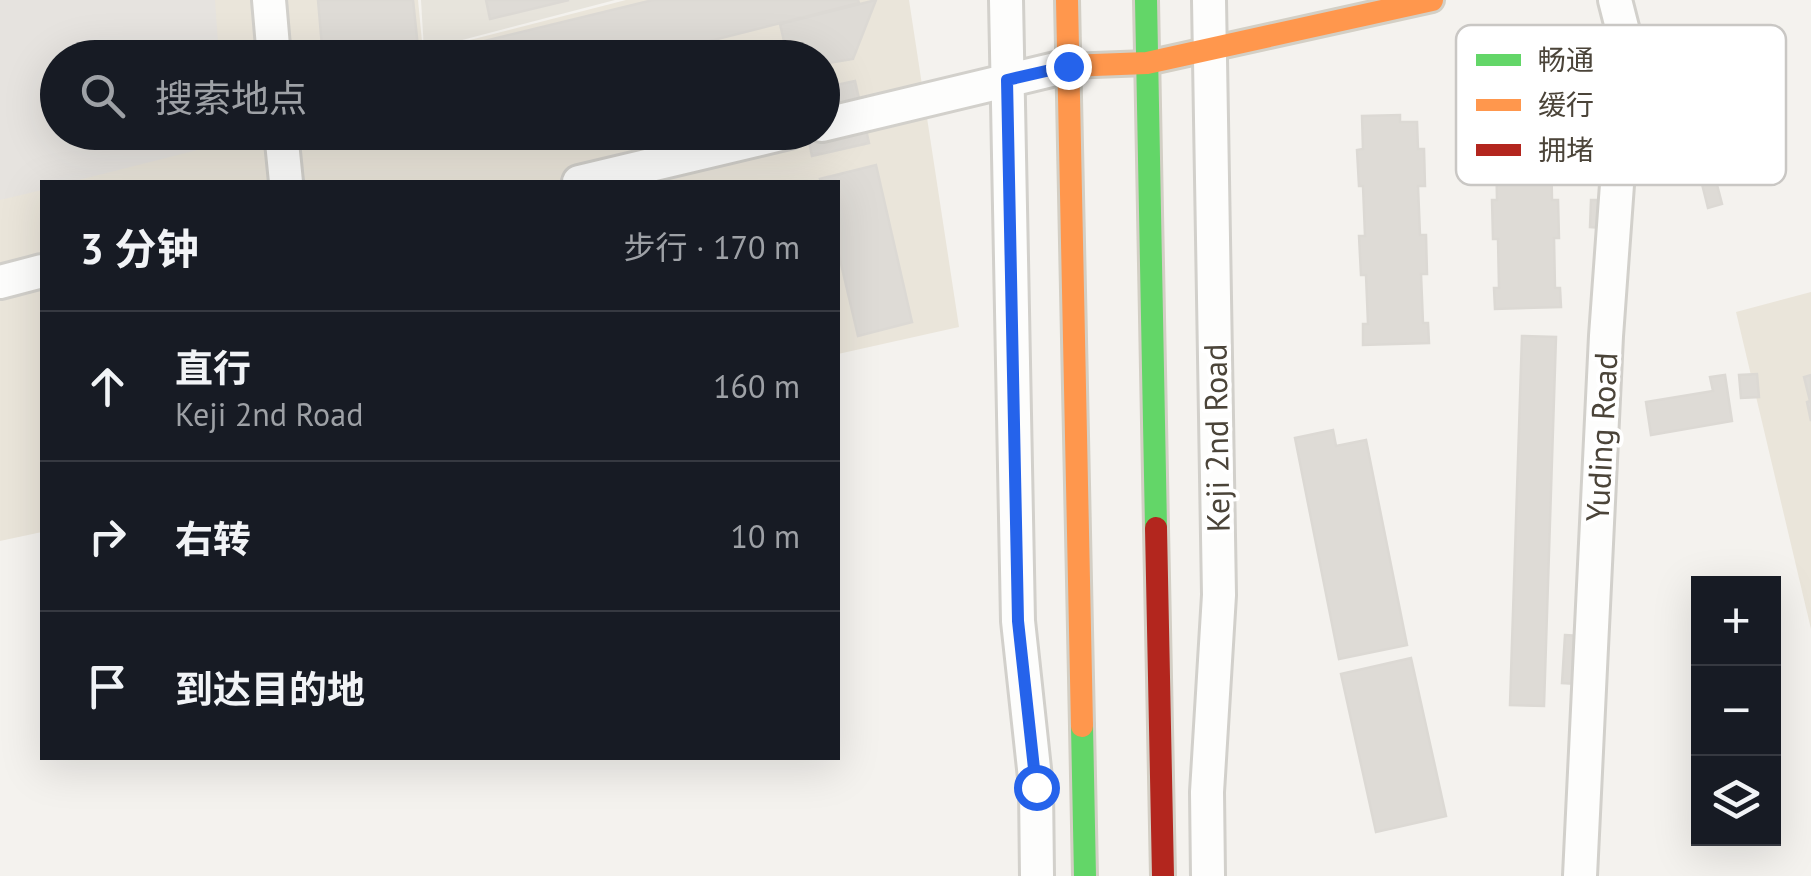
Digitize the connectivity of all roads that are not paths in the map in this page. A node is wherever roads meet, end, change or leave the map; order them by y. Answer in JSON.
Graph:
{"nodes":[{"id":1,"x":269,"y":0,"type":"edge"},
{"id":2,"x":1006,"y":0,"type":"edge"},
{"id":3,"x":1067,"y":0,"type":"edge"},
{"id":4,"x":1146,"y":0,"type":"edge"},
{"id":5,"x":1209,"y":0,"type":"edge"},
{"id":6,"x":1432,"y":0,"type":"edge"},
{"id":7,"x":1615,"y":0,"type":"edge"},
{"id":8,"x":1120,"y":22,"type":"dead end"},
{"id":9,"x":1621,"y":25,"type":"edge"},
{"id":10,"x":272,"y":40,"type":"edge"},
{"id":11,"x":1094,"y":44,"type":"dead end"},
{"id":12,"x":1210,"y":50,"type":"junction"},
{"id":13,"x":1147,"y":63,"type":"junction"},
{"id":14,"x":1068,"y":66,"type":"junction"},
{"id":15,"x":1007,"y":80,"type":"junction"},
{"id":16,"x":840,"y":121,"type":"edge"},
{"id":17,"x":283,"y":150,"type":"edge"},
{"id":18,"x":714,"y":150,"type":"edge"},
{"id":19,"x":286,"y":180,"type":"edge"},
{"id":20,"x":587,"y":180,"type":"edge"},
{"id":21,"x":1617,"y":185,"type":"edge"},
{"id":22,"x":40,"y":272,"type":"edge"},
{"id":23,"x":0,"y":282,"type":"edge"},
{"id":24,"x":1037,"y":876,"type":"edge"},
{"id":25,"x":1085,"y":876,"type":"edge"},
{"id":26,"x":1163,"y":876,"type":"edge"},
{"id":27,"x":1208,"y":876,"type":"edge"},
{"id":28,"x":1580,"y":876,"type":"edge"}],
"edges":[{"from":1,"to":10,"type":"street"},
{"from":2,"to":15,"type":"street"},
{"from":3,"to":14,"type":"main road"},
{"from":4,"to":8,"type":"main road"},
{"from":4,"to":13,"type":"main road","name":"Keji 2nd Road"},
{"from":5,"to":12,"type":"street","name":"Keji 2nd Road"},
{"from":6,"to":12,"type":"main road"},
{"from":7,"to":9,"type":"street","name":"Yuding Road"},
{"from":11,"to":14,"type":"main road"},
{"from":12,"to":13,"type":"main road"},
{"from":12,"to":27,"type":"street","name":"Keji 2nd Road"},
{"from":13,"to":14,"type":"main road"},
{"from":13,"to":26,"type":"main road","name":"Keji 2nd Road"},
{"from":14,"to":15,"type":"street"},
{"from":14,"to":25,"type":"main road"},
{"from":15,"to":16,"type":"street"},
{"from":15,"to":24,"type":"street"},
{"from":17,"to":19,"type":"street"},
{"from":18,"to":20,"type":"street"},
{"from":21,"to":28,"type":"street","name":"Yuding Road"},
{"from":22,"to":23,"type":"street"}]}
